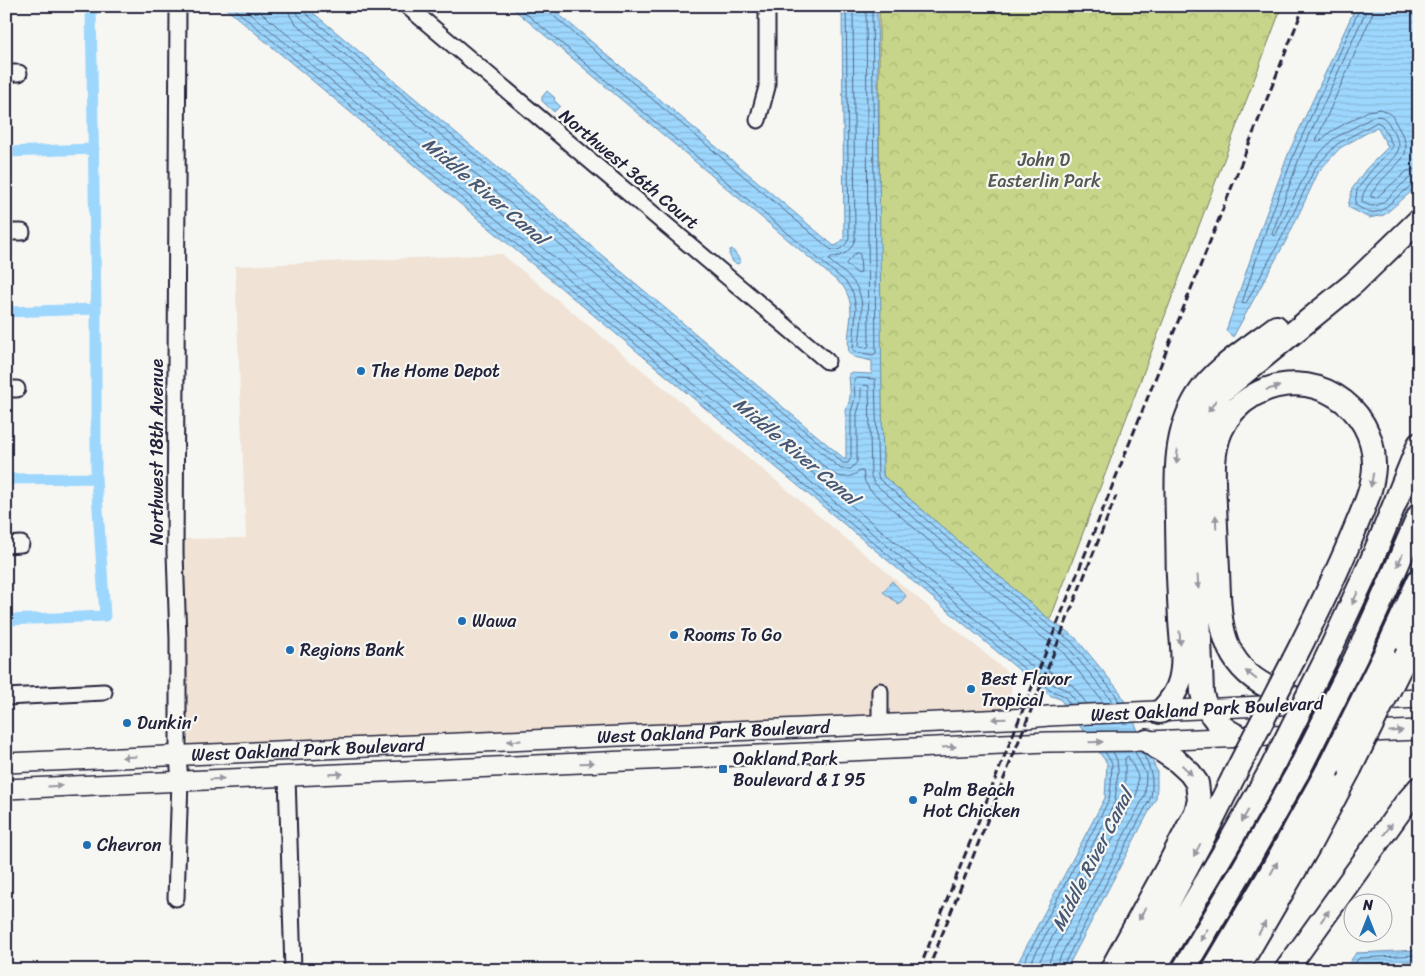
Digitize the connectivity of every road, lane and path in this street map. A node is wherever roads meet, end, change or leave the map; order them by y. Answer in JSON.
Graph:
{"nodes":[{"id":1,"x":178,"y":6,"type":"edge"},
{"id":2,"x":407,"y":6,"type":"edge"},
{"id":3,"x":767,"y":6,"type":"edge"},
{"id":4,"x":758,"y":120,"type":"dead end"},
{"id":5,"x":1418,"y":220,"type":"edge"},
{"id":6,"x":6,"y":232,"type":"edge"},
{"id":7,"x":22,"y":232,"type":"dead end"},
{"id":8,"x":827,"y":361,"type":"dead end"},
{"id":9,"x":1419,"y":444,"type":"edge"},
{"id":10,"x":1419,"y":514,"type":"edge"},
{"id":11,"x":1419,"y":580,"type":"edge"},
{"id":12,"x":1419,"y":630,"type":"edge"},
{"id":13,"x":1413,"y":645,"type":"edge"},
{"id":14,"x":880,"y":691,"type":"dead end"},
{"id":15,"x":104,"y":692,"type":"dead end"},
{"id":16,"x":6,"y":697,"type":"edge"},
{"id":17,"x":1419,"y":698,"type":"edge"},
{"id":18,"x":1310,"y":704,"type":"junction"},
{"id":19,"x":1208,"y":709,"type":"junction"},
{"id":20,"x":1154,"y":712,"type":"junction"},
{"id":21,"x":880,"y":724,"type":"junction"},
{"id":22,"x":1419,"y":730,"type":"edge"},
{"id":23,"x":686,"y":733,"type":"junction"},
{"id":24,"x":562,"y":738,"type":"junction"},
{"id":25,"x":1242,"y":738,"type":"junction"},
{"id":26,"x":1148,"y":741,"type":"junction"},
{"id":27,"x":916,"y":748,"type":"junction"},
{"id":28,"x":305,"y":750,"type":"junction"},
{"id":29,"x":851,"y":750,"type":"junction"},
{"id":30,"x":178,"y":756,"type":"junction"},
{"id":31,"x":659,"y":760,"type":"junction"},
{"id":32,"x":6,"y":763,"type":"edge"},
{"id":33,"x":538,"y":765,"type":"junction"},
{"id":34,"x":287,"y":776,"type":"junction"},
{"id":35,"x":180,"y":781,"type":"junction"},
{"id":36,"x":1419,"y":788,"type":"edge"},
{"id":37,"x":6,"y":789,"type":"edge"},
{"id":38,"x":176,"y":898,"type":"dead end"},
{"id":39,"x":293,"y":970,"type":"edge"},
{"id":40,"x":1111,"y":970,"type":"edge"},
{"id":41,"x":1132,"y":970,"type":"edge"},
{"id":42,"x":1154,"y":970,"type":"edge"},
{"id":43,"x":1183,"y":970,"type":"edge"},
{"id":44,"x":1213,"y":970,"type":"edge"},
{"id":45,"x":1237,"y":970,"type":"edge"},
{"id":46,"x":1286,"y":970,"type":"edge"}],
"edges":[{"from":1,"to":30,"type":"street","name":"Northwest 18th Avenue"},
{"from":2,"to":8,"type":"street","name":"Northwest 36th Court"},
{"from":3,"to":4,"type":"street"},
{"from":5,"to":19,"type":"highway","one_way":true},
{"from":5,"to":20,"type":"highway","one_way":true},
{"from":6,"to":7,"type":"street"},
{"from":9,"to":42,"type":"highway","one_way":true,"bridge":true},
{"from":10,"to":43,"type":"highway","one_way":true,"bridge":true},
{"from":44,"to":11,"type":"highway","one_way":true,"bridge":true},
{"from":12,"to":13,"type":"highway"},
{"from":45,"to":13,"type":"highway","one_way":true,"bridge":true},
{"from":14,"to":21,"type":"street"},
{"from":15,"to":16,"type":"street"},
{"from":17,"to":18,"type":"main road","name":"West Oakland Park Boulevard"},
{"from":18,"to":19,"type":"main road","name":"West Oakland Park Boulevard"},
{"from":18,"to":41,"type":"highway","one_way":true,"bridge":true},
{"from":19,"to":20,"type":"main road","name":"West Oakland Park Boulevard"},
{"from":19,"to":25,"type":"highway"},
{"from":20,"to":21,"type":"main road","name":"West Oakland Park Boulevard","one_way":true},
{"from":21,"to":23,"type":"main road","name":"West Oakland Park Boulevard"},
{"from":21,"to":27,"type":"main road"},
{"from":21,"to":29,"type":"main road"},
{"from":25,"to":22,"type":"main road","name":"West Oakland Park Boulevard","one_way":true},
{"from":23,"to":24,"type":"main road","name":"West Oakland Park Boulevard"},
{"from":23,"to":31,"type":"main road"},
{"from":24,"to":28,"type":"main road","name":"West Oakland Park Boulevard","one_way":true},
{"from":24,"to":33,"type":"main road"},
{"from":25,"to":26,"type":"main road","name":"West Oakland Park Boulevard"},
{"from":27,"to":26,"type":"main road","name":"West Oakland Park Boulevard","one_way":true},
{"from":26,"to":40,"type":"highway","one_way":true},
{"from":27,"to":29,"type":"main road","name":"West Oakland Park Boulevard"},
{"from":28,"to":30,"type":"main road","name":"West Oakland Park Boulevard"},
{"from":28,"to":34,"type":"main road"},
{"from":29,"to":31,"type":"main road","name":"West Oakland Park Boulevard"},
{"from":30,"to":32,"type":"main road","name":"West Oakland Park Boulevard","one_way":true},
{"from":30,"to":35,"type":"street","name":"Northwest 18th Avenue"},
{"from":33,"to":31,"type":"main road","name":"West Oakland Park Boulevard","one_way":true},
{"from":34,"to":33,"type":"main road","name":"West Oakland Park Boulevard","one_way":true},
{"from":35,"to":34,"type":"main road","name":"West Oakland Park Boulevard","one_way":true},
{"from":34,"to":39,"type":"street"},
{"from":37,"to":35,"type":"main road","name":"West Oakland Park Boulevard","one_way":true},
{"from":35,"to":38,"type":"street","name":"Northwest 18th Avenue"},
{"from":46,"to":36,"type":"highway","one_way":true}]}
